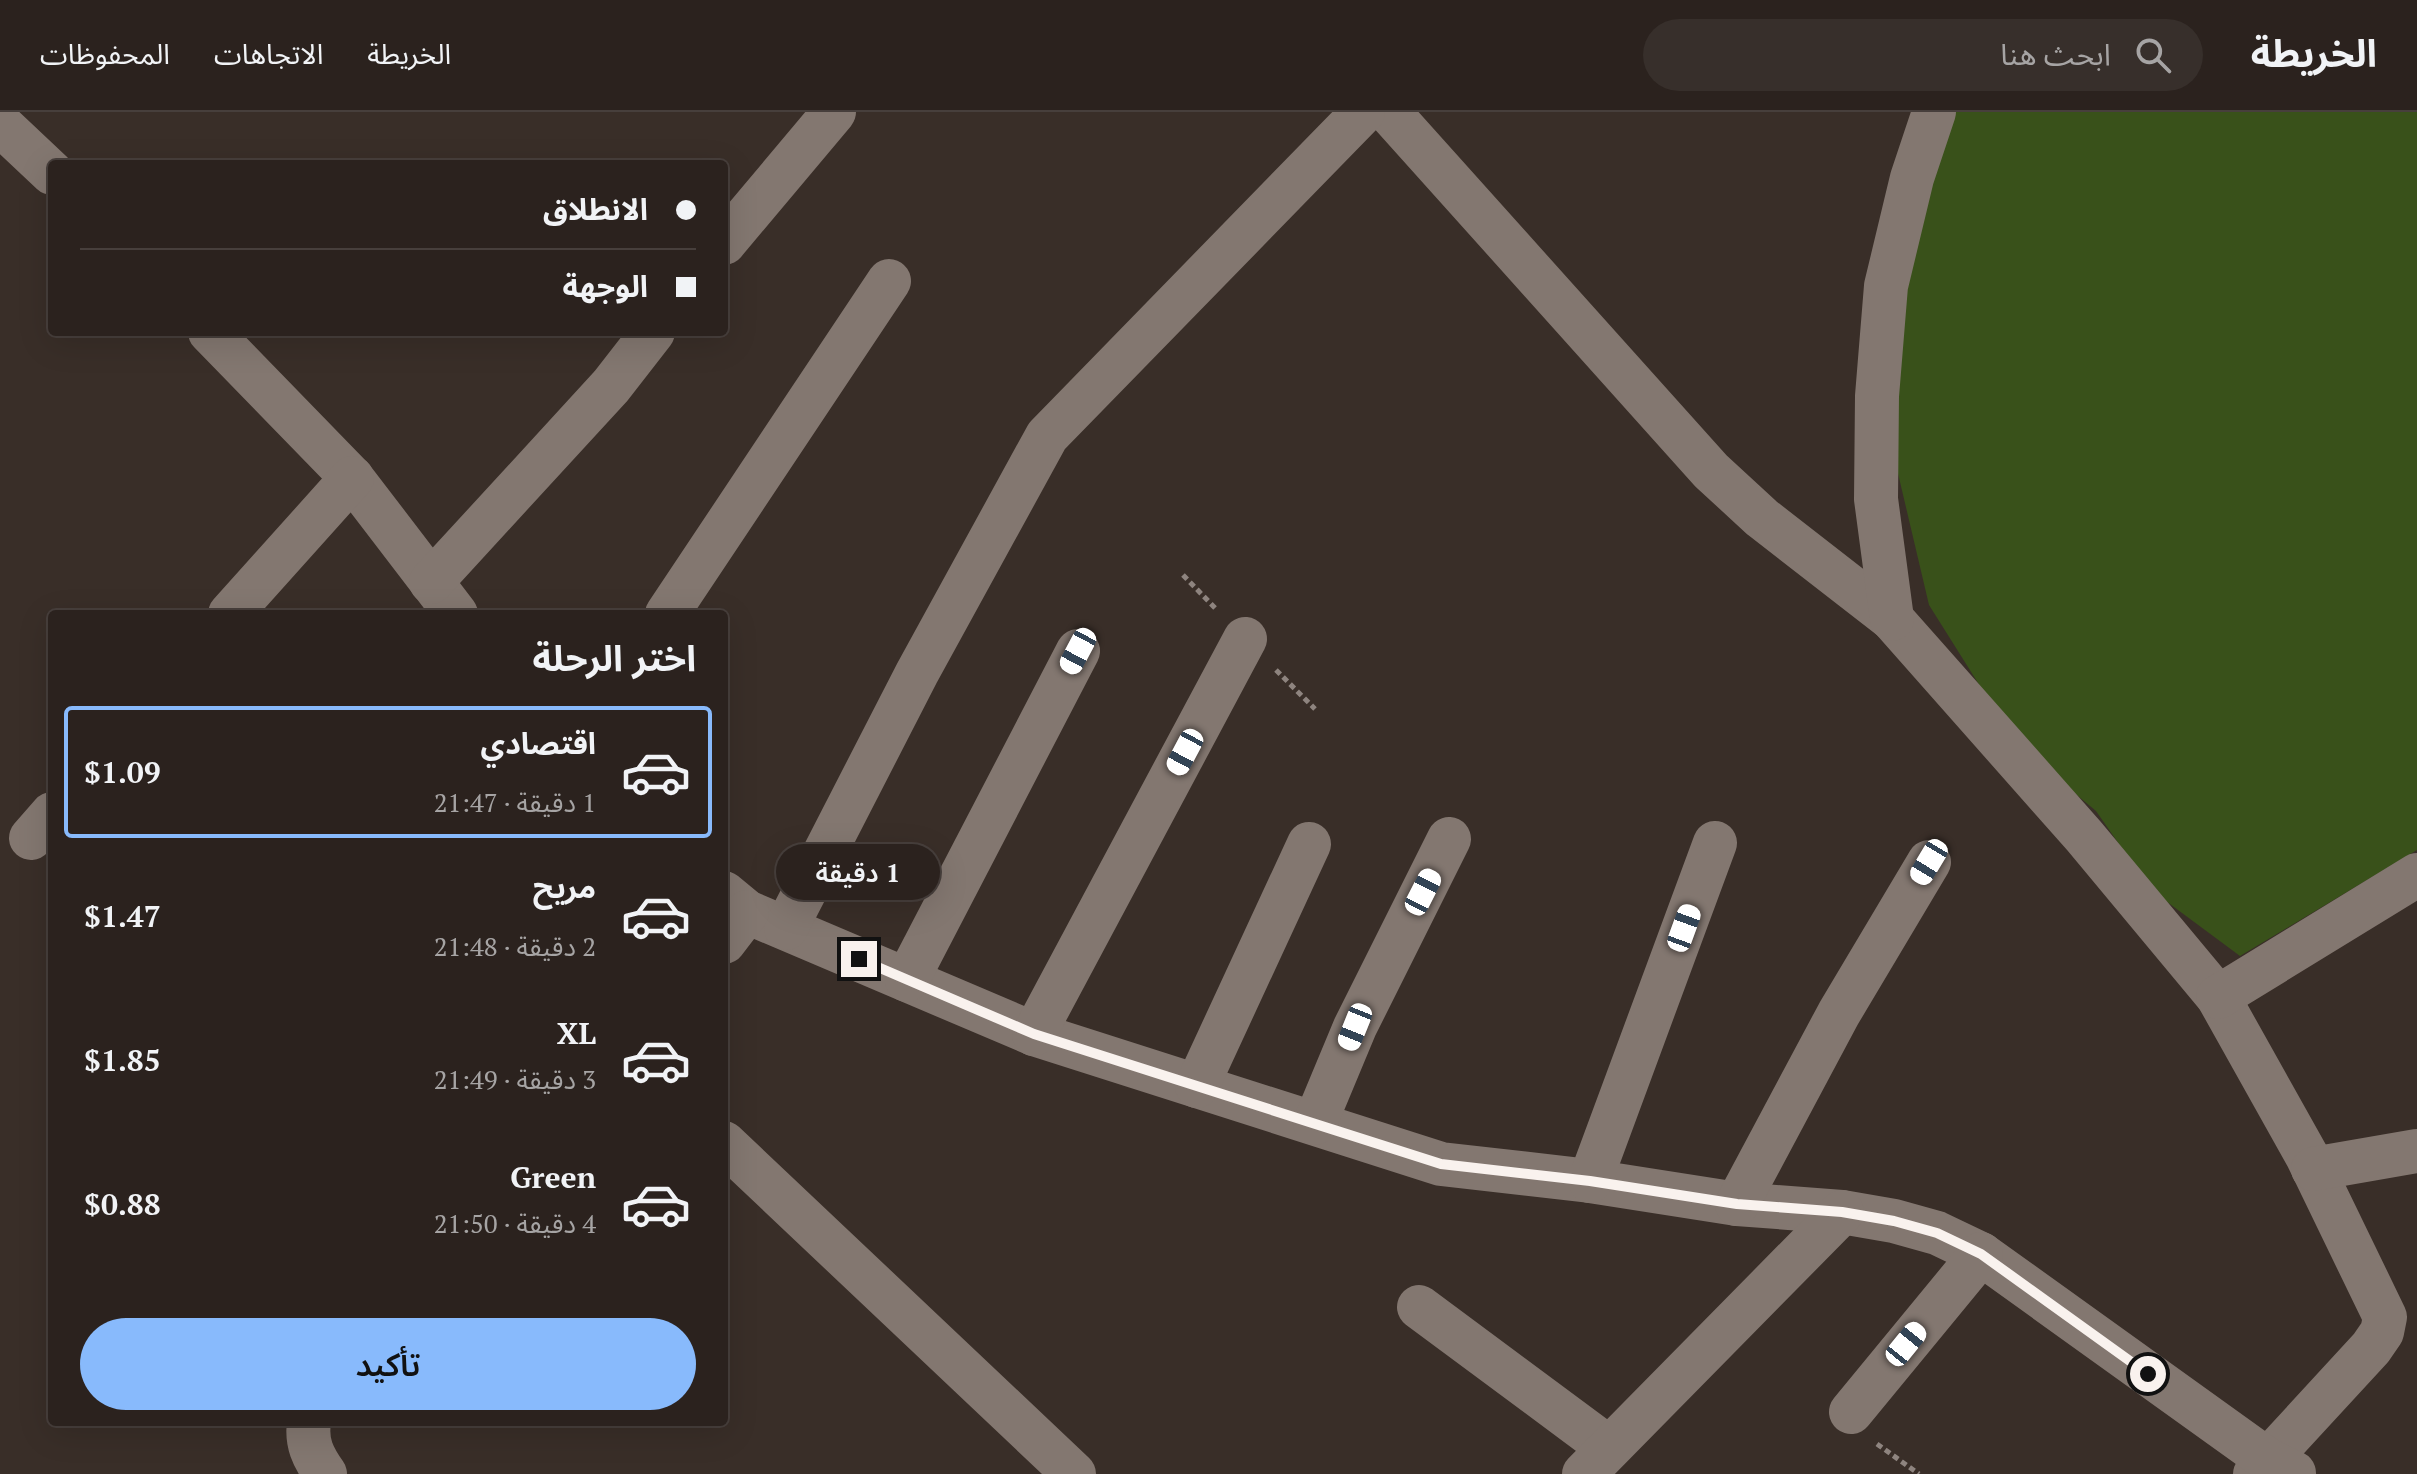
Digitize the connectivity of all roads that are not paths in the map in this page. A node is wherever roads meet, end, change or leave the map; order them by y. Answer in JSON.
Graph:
{"nodes":[{"id":1,"x":1363,"y":112,"type":"edge"},
{"id":2,"x":1389,"y":112,"type":"edge"},
{"id":3,"x":1934,"y":112,"type":"edge"},
{"id":4,"x":825,"y":115,"type":"edge"},
{"id":5,"x":0,"y":124,"type":"edge"},
{"id":6,"x":48,"y":169,"type":"edge"},
{"id":7,"x":728,"y":238,"type":"edge"},
{"id":8,"x":889,"y":281,"type":"dead end"},
{"id":9,"x":214,"y":336,"type":"edge"},
{"id":10,"x":650,"y":336,"type":"edge"},
{"id":11,"x":352,"y":478,"type":"junction"},
{"id":12,"x":443,"y":598,"type":"edge"},
{"id":13,"x":234,"y":610,"type":"edge"},
{"id":14,"x":670,"y":610,"type":"edge"},
{"id":15,"x":1892,"y":619,"type":"junction"},
{"id":16,"x":1245,"y":639,"type":"road end"},
{"id":17,"x":1078,"y":651,"type":"dead end"},
{"id":18,"x":1449,"y":839,"type":"dead end"},
{"id":19,"x":1715,"y":843,"type":"dead end"},
{"id":20,"x":1309,"y":844,"type":"dead end"},
{"id":21,"x":1929,"y":862,"type":"dead end"},
{"id":22,"x":2417,"y":875,"type":"edge"},
{"id":23,"x":745,"y":919,"type":"edge"},
{"id":24,"x":907,"y":980,"type":"junction"},
{"id":25,"x":2218,"y":997,"type":"junction"},
{"id":26,"x":1034,"y":1034,"type":"junction"},
{"id":27,"x":1197,"y":1086,"type":"junction"},
{"id":28,"x":1315,"y":1123,"type":"junction"},
{"id":29,"x":728,"y":1147,"type":"edge"},
{"id":30,"x":2417,"y":1151,"type":"edge"},
{"id":31,"x":2313,"y":1169,"type":"junction"},
{"id":32,"x":1590,"y":1181,"type":"junction"},
{"id":33,"x":1737,"y":1204,"type":"junction"},
{"id":34,"x":1842,"y":1212,"type":"junction"},
{"id":35,"x":1981,"y":1254,"type":"junction"},
{"id":36,"x":1419,"y":1307,"type":"dead end"},
{"id":37,"x":1851,"y":1412,"type":"dead end"},
{"id":38,"x":308,"y":1426,"type":"edge"},
{"id":39,"x":1596,"y":1461,"type":"edge"},
{"id":40,"x":2273,"y":1469,"type":"edge"},
{"id":41,"x":325,"y":1474,"type":"edge"},
{"id":42,"x":1074,"y":1474,"type":"edge"}],
"edges":[{"from":1,"to":23,"type":"street"},
{"from":2,"to":15,"type":"street"},
{"from":3,"to":15,"type":"street"},
{"from":4,"to":7,"type":"street"},
{"from":5,"to":6,"type":"street"},
{"from":8,"to":14,"type":"street"},
{"from":9,"to":11,"type":"street"},
{"from":10,"to":12,"type":"street"},
{"from":11,"to":12,"type":"street"},
{"from":11,"to":13,"type":"street"},
{"from":15,"to":25,"type":"street"},
{"from":16,"to":26,"type":"street"},
{"from":17,"to":24,"type":"street"},
{"from":18,"to":28,"type":"street"},
{"from":19,"to":32,"type":"street"},
{"from":20,"to":27,"type":"street"},
{"from":21,"to":33,"type":"street"},
{"from":22,"to":25,"type":"street"},
{"from":23,"to":24,"type":"street"},
{"from":24,"to":26,"type":"street"},
{"from":25,"to":31,"type":"street"},
{"from":26,"to":27,"type":"street"},
{"from":27,"to":28,"type":"street"},
{"from":28,"to":32,"type":"street"},
{"from":29,"to":42,"type":"street"},
{"from":30,"to":31,"type":"street"},
{"from":31,"to":40,"type":"street"},
{"from":32,"to":33,"type":"street"},
{"from":33,"to":34,"type":"street"},
{"from":34,"to":35,"type":"street"},
{"from":34,"to":39,"type":"street"},
{"from":35,"to":37,"type":"street"},
{"from":35,"to":40,"type":"street"},
{"from":36,"to":39,"type":"street"},
{"from":38,"to":41,"type":"street"}]}
